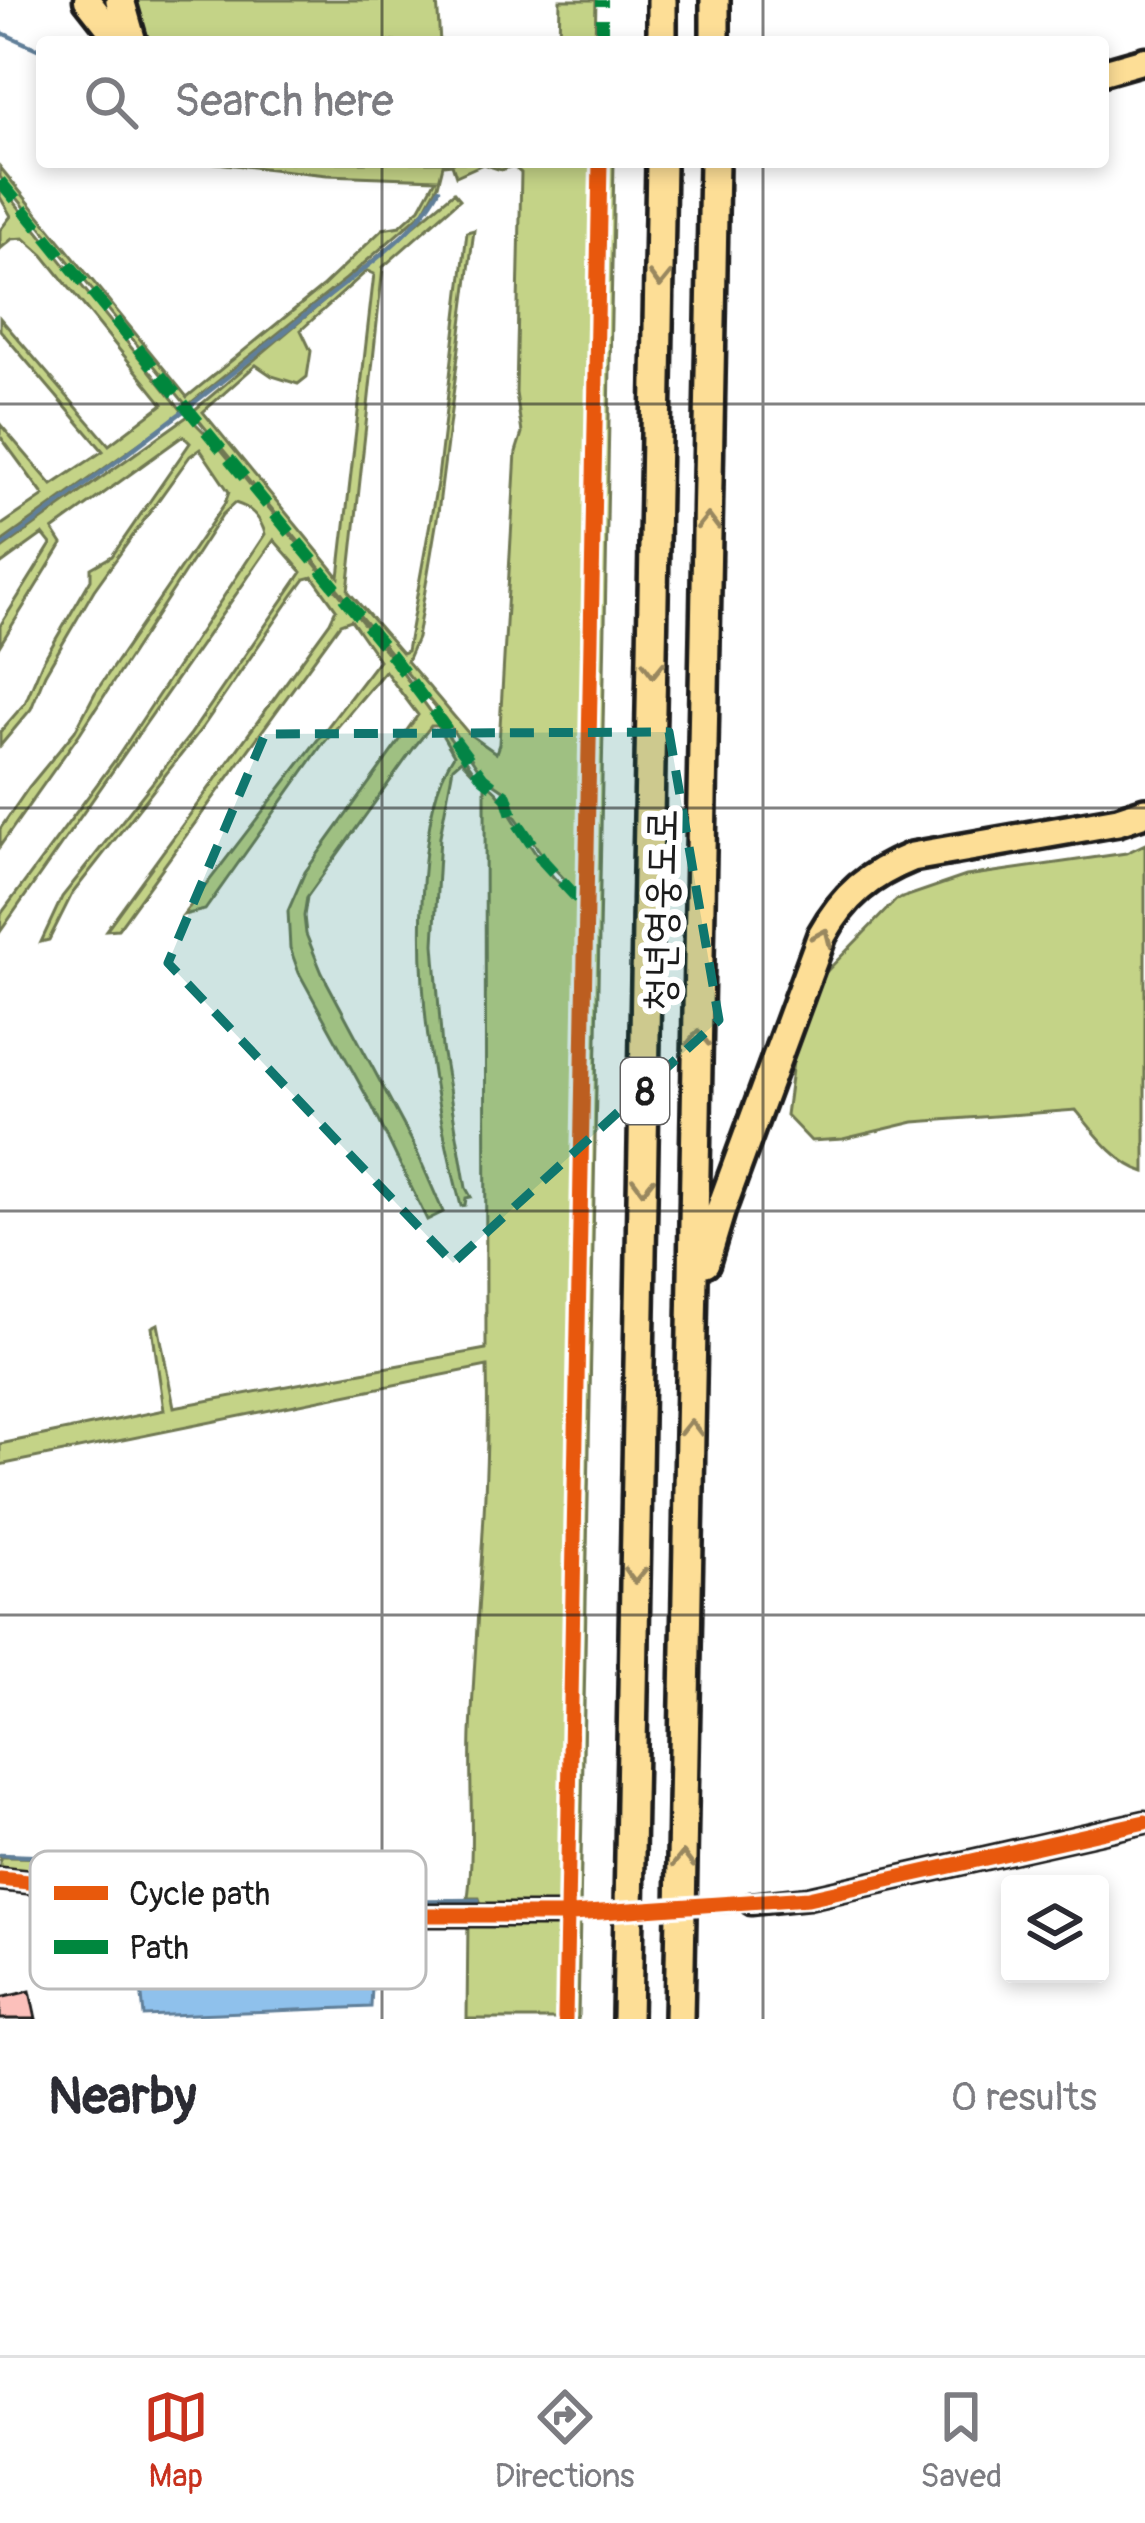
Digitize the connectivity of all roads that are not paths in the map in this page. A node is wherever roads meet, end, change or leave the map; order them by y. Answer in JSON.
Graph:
{"nodes":[{"id":1,"x":87,"y":0,"type":"edge"},
{"id":2,"x":120,"y":0,"type":"edge"},
{"id":3,"x":662,"y":0,"type":"edge"},
{"id":4,"x":715,"y":0,"type":"edge"},
{"id":5,"x":115,"y":36,"type":"edge"},
{"id":6,"x":130,"y":36,"type":"edge"},
{"id":7,"x":662,"y":36,"type":"edge"},
{"id":8,"x":715,"y":36,"type":"edge"},
{"id":9,"x":1145,"y":60,"type":"edge"},
{"id":10,"x":1109,"y":70,"type":"edge"},
{"id":11,"x":662,"y":168,"type":"edge"},
{"id":12,"x":714,"y":168,"type":"edge"},
{"id":13,"x":1145,"y":812,"type":"edge"},
{"id":14,"x":693,"y":1325,"type":"junction"},
{"id":15,"x":1144,"y":1822,"type":"edge"},
{"id":16,"x":0,"y":1879,"type":"edge"},
{"id":17,"x":30,"y":1882,"type":"edge"},
{"id":18,"x":751,"y":1904,"type":"tunnel mouth"},
{"id":19,"x":557,"y":1915,"type":"tunnel mouth"},
{"id":20,"x":426,"y":1916,"type":"edge"},
{"id":21,"x":627,"y":2019,"type":"edge"},
{"id":22,"x":680,"y":2019,"type":"edge"}],
"edges":[{"from":1,"to":5,"type":"main road"},
{"from":2,"to":6,"type":"highway"},
{"from":3,"to":7,"type":"highway"},
{"from":4,"to":8,"type":"highway"},
{"from":9,"to":10,"type":"main road"},
{"from":11,"to":21,"type":"highway","name":"청년영웅도로","number":"8","one_way":true},
{"from":14,"to":12,"type":"highway","name":"청년영웅도로","number":"8","one_way":true},
{"from":14,"to":13,"type":"highway","one_way":true},
{"from":22,"to":14,"type":"highway","name":"청년영웅도로","number":"8","one_way":true},
{"from":15,"to":18,"type":"street"},
{"from":16,"to":17,"type":"street"},
{"from":19,"to":20,"type":"street"}]}
